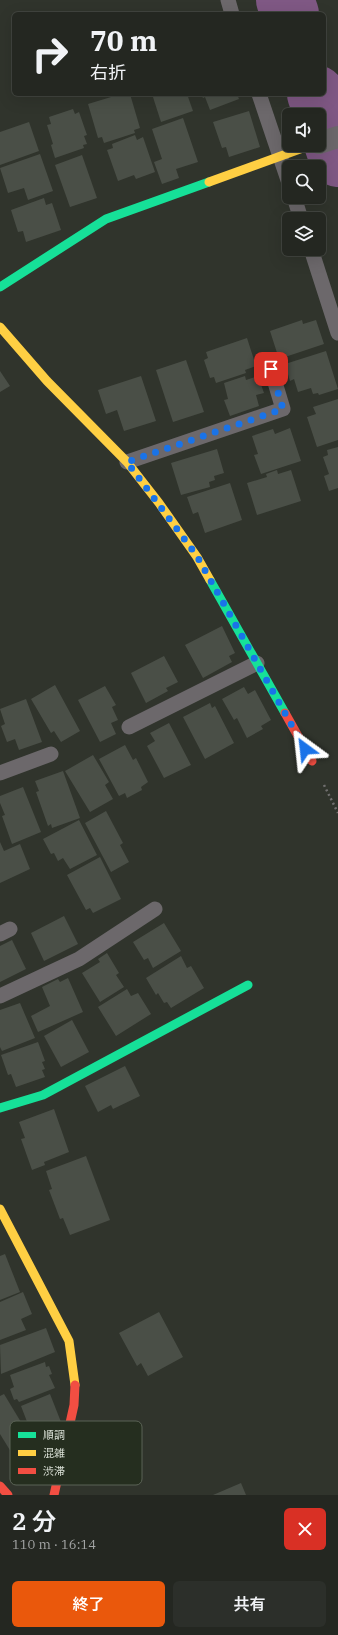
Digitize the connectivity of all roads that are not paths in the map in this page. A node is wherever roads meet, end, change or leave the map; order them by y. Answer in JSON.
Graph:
{"nodes":[{"id":1,"x":228,"y":0,"type":"edge"},
{"id":2,"x":231,"y":12,"type":"edge"},
{"id":3,"x":260,"y":96,"type":"edge"},
{"id":4,"x":338,"y":137,"type":"edge"},
{"id":5,"x":326,"y":140,"type":"edge"},
{"id":6,"x":288,"y":152,"type":"edge"},
{"id":7,"x":285,"y":153,"type":"junction"},
{"id":8,"x":286,"y":160,"type":"edge"},
{"id":9,"x":313,"y":256,"type":"edge"},
{"id":10,"x":0,"y":287,"type":"edge"},
{"id":11,"x":0,"y":327,"type":"edge"},
{"id":12,"x":338,"y":333,"type":"edge"},
{"id":13,"x":271,"y":369,"type":"dead end"},
{"id":14,"x":127,"y":462,"type":"junction"},
{"id":15,"x":257,"y":663,"type":"junction"},
{"id":16,"x":129,"y":727,"type":"dead end"},
{"id":17,"x":51,"y":754,"type":"dead end"},
{"id":18,"x":312,"y":761,"type":"dead end"},
{"id":19,"x":0,"y":774,"type":"edge"},
{"id":20,"x":155,"y":909,"type":"dead end"},
{"id":21,"x":248,"y":985,"type":"dead end"},
{"id":22,"x":0,"y":996,"type":"edge"},
{"id":23,"x":0,"y":1108,"type":"edge"},
{"id":24,"x":0,"y":1209,"type":"edge"},
{"id":25,"x":71,"y":1421,"type":"edge"},
{"id":26,"x":56,"y":1485,"type":"edge"},
{"id":27,"x":0,"y":1486,"type":"edge"},
{"id":28,"x":8,"y":1495,"type":"edge"},
{"id":29,"x":54,"y":1495,"type":"edge"}],
"edges":[{"from":1,"to":2,"type":"lane"},
{"from":3,"to":7,"type":"lane"},
{"from":4,"to":5,"type":"street"},
{"from":6,"to":7,"type":"street"},
{"from":7,"to":8,"type":"lane"},
{"from":7,"to":10,"type":"street"},
{"from":9,"to":12,"type":"lane"},
{"from":11,"to":14,"type":"street"},
{"from":13,"to":14,"type":"lane"},
{"from":14,"to":15,"type":"street"},
{"from":15,"to":16,"type":"lane"},
{"from":15,"to":18,"type":"street"},
{"from":17,"to":19,"type":"lane"},
{"from":20,"to":22,"type":"lane"},
{"from":21,"to":23,"type":"street"},
{"from":24,"to":25,"type":"street"},
{"from":26,"to":29,"type":"street"},
{"from":27,"to":28,"type":"street"}]}
